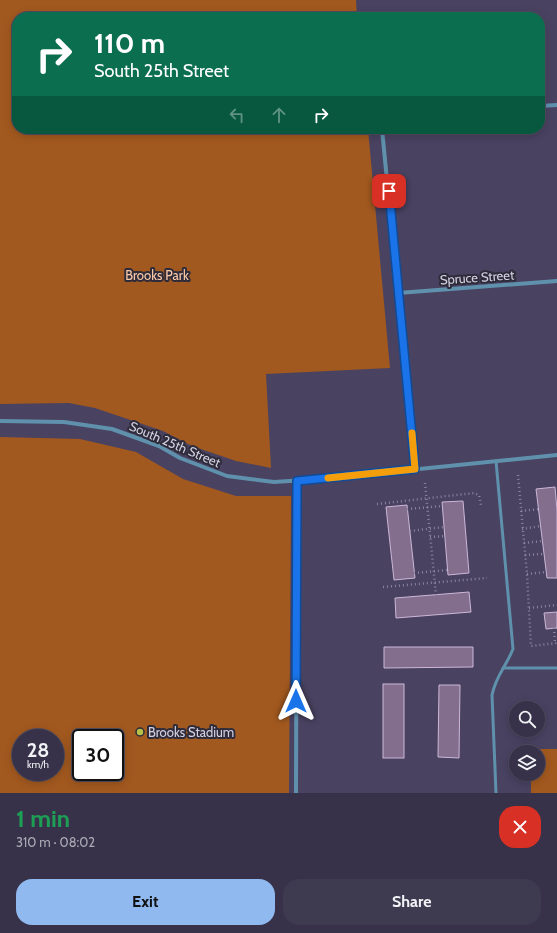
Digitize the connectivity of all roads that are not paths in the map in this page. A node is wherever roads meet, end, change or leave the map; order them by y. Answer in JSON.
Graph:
{"nodes":[{"id":1,"x":557,"y":105,"type":"edge"},
{"id":2,"x":545,"y":106,"type":"edge"},
{"id":3,"x":382,"y":134,"type":"edge"},
{"id":4,"x":557,"y":281,"type":"edge"},
{"id":5,"x":398,"y":293,"type":"junction"},
{"id":6,"x":0,"y":421,"type":"edge"},
{"id":7,"x":557,"y":455,"type":"edge"},
{"id":8,"x":496,"y":461,"type":"junction"},
{"id":9,"x":415,"y":469,"type":"junction"},
{"id":10,"x":297,"y":481,"type":"junction"},
{"id":11,"x":503,"y":668,"type":"junction"},
{"id":12,"x":557,"y":668,"type":"edge"},
{"id":13,"x":296,"y":793,"type":"edge"},
{"id":14,"x":496,"y":793,"type":"edge"}],
"edges":[{"from":1,"to":2,"type":"street"},
{"from":3,"to":5,"type":"street"},
{"from":4,"to":5,"type":"street","name":"Spruce Street"},
{"from":5,"to":9,"type":"street"},
{"from":6,"to":10,"type":"street","name":"South 25th Street"},
{"from":7,"to":8,"type":"street","name":"South 25th Street"},
{"from":8,"to":9,"type":"street","name":"South 25th Street"},
{"from":8,"to":11,"type":"lane"},
{"from":9,"to":10,"type":"street","name":"South 25th Street"},
{"from":10,"to":13,"type":"street"},
{"from":11,"to":12,"type":"lane"},
{"from":11,"to":14,"type":"lane"}]}
